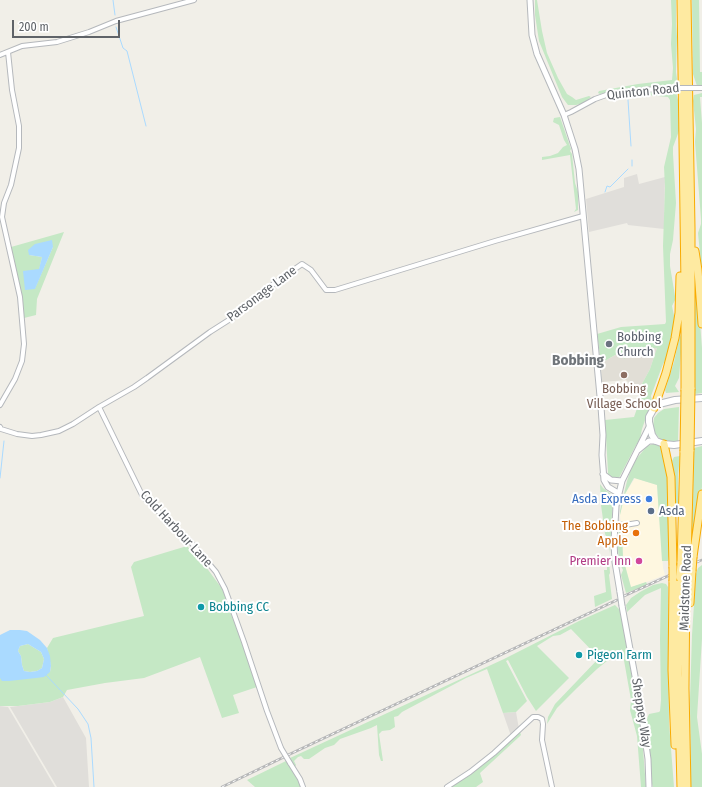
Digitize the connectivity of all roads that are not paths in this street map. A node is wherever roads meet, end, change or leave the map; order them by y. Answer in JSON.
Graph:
{"nodes":[{"id":1,"x":194,"y":0,"type":"edge"},
{"id":2,"x":530,"y":0,"type":"edge"},
{"id":3,"x":681,"y":0,"type":"edge"},
{"id":4,"x":687,"y":0,"type":"edge"},
{"id":5,"x":8,"y":52,"type":"junction"},
{"id":6,"x":0,"y":55,"type":"edge"},
{"id":7,"x":702,"y":88,"type":"edge"},
{"id":8,"x":564,"y":115,"type":"junction"},
{"id":9,"x":583,"y":216,"type":"junction"},
{"id":10,"x":688,"y":226,"type":"junction"},
{"id":11,"x":702,"y":324,"type":"edge"},
{"id":12,"x":702,"y":398,"type":"edge"},
{"id":13,"x":0,"y":405,"type":"edge"},
{"id":14,"x":98,"y":406,"type":"junction"},
{"id":15,"x":654,"y":408,"type":"junction"},
{"id":16,"x":649,"y":427,"type":"junction"},
{"id":17,"x":0,"y":429,"type":"edge"},
{"id":18,"x":656,"y":441,"type":"junction"},
{"id":19,"x":702,"y":441,"type":"edge"},
{"id":20,"x":664,"y":444,"type":"junction"},
{"id":21,"x":635,"y":453,"type":"junction"},
{"id":22,"x":603,"y":474,"type":"junction"},
{"id":23,"x":622,"y":481,"type":"junction"},
{"id":24,"x":618,"y":493,"type":"junction"},
{"id":25,"x":702,"y":494,"type":"edge"},
{"id":26,"x":637,"y":523,"type":"dead end"},
{"id":27,"x":615,"y":524,"type":"junction"},
{"id":28,"x":687,"y":560,"type":"junction"},
{"id":29,"x":686,"y":574,"type":"junction"},
{"id":30,"x":303,"y":787,"type":"edge"},
{"id":31,"x":447,"y":787,"type":"edge"},
{"id":32,"x":552,"y":787,"type":"edge"},
{"id":33,"x":649,"y":787,"type":"edge"},
{"id":34,"x":677,"y":787,"type":"edge"},
{"id":35,"x":681,"y":787,"type":"edge"},
{"id":36,"x":688,"y":787,"type":"edge"}],
"edges":[{"from":1,"to":5,"type":"street"},
{"from":2,"to":8,"type":"street"},
{"from":3,"to":10,"type":"highway"},
{"from":4,"to":10,"type":"highway"},
{"from":5,"to":6,"type":"street"},
{"from":5,"to":13,"type":"street"},
{"from":7,"to":8,"type":"street","name":"Quinton Road","bridge":true},
{"from":8,"to":9,"type":"street"},
{"from":9,"to":14,"type":"street","name":"Parsonage Lane"},
{"from":9,"to":22,"type":"street"},
{"from":10,"to":11,"type":"highway"},
{"from":10,"to":15,"type":"highway"},
{"from":10,"to":28,"type":"highway","name":"Maidstone Road","bridge":true},
{"from":12,"to":15,"type":"main road"},
{"from":14,"to":17,"type":"street","name":"Parsonage Lane"},
{"from":14,"to":30,"type":"street","name":"Cold Harbour Lane","bridge":true},
{"from":15,"to":16,"type":"main road"},
{"from":16,"to":18,"type":"main road"},
{"from":16,"to":21,"type":"street","name":"Sheppey Way"},
{"from":18,"to":20,"type":"main road"},
{"from":18,"to":21,"type":"street","name":"Sheppey Way"},
{"from":19,"to":20,"type":"main road"},
{"from":20,"to":34,"type":"highway","bridge":true},
{"from":21,"to":23,"type":"street","name":"Sheppey Way"},
{"from":22,"to":23,"type":"street"},
{"from":22,"to":24,"type":"street"},
{"from":23,"to":24,"type":"street","name":"Sheppey Way"},
{"from":24,"to":27,"type":"street","name":"Sheppey Way"},
{"from":25,"to":28,"type":"highway"},
{"from":26,"to":27,"type":"street"},
{"from":27,"to":33,"type":"street","name":"Sheppey Way","bridge":true},
{"from":28,"to":29,"type":"highway","name":"Maidstone Road","bridge":true},
{"from":28,"to":29,"type":"highway","bridge":true},
{"from":29,"to":35,"type":"highway","name":"Maidstone Road"},
{"from":29,"to":36,"type":"highway","name":"Maidstone Road"},
{"from":31,"to":32,"type":"street"}]}
